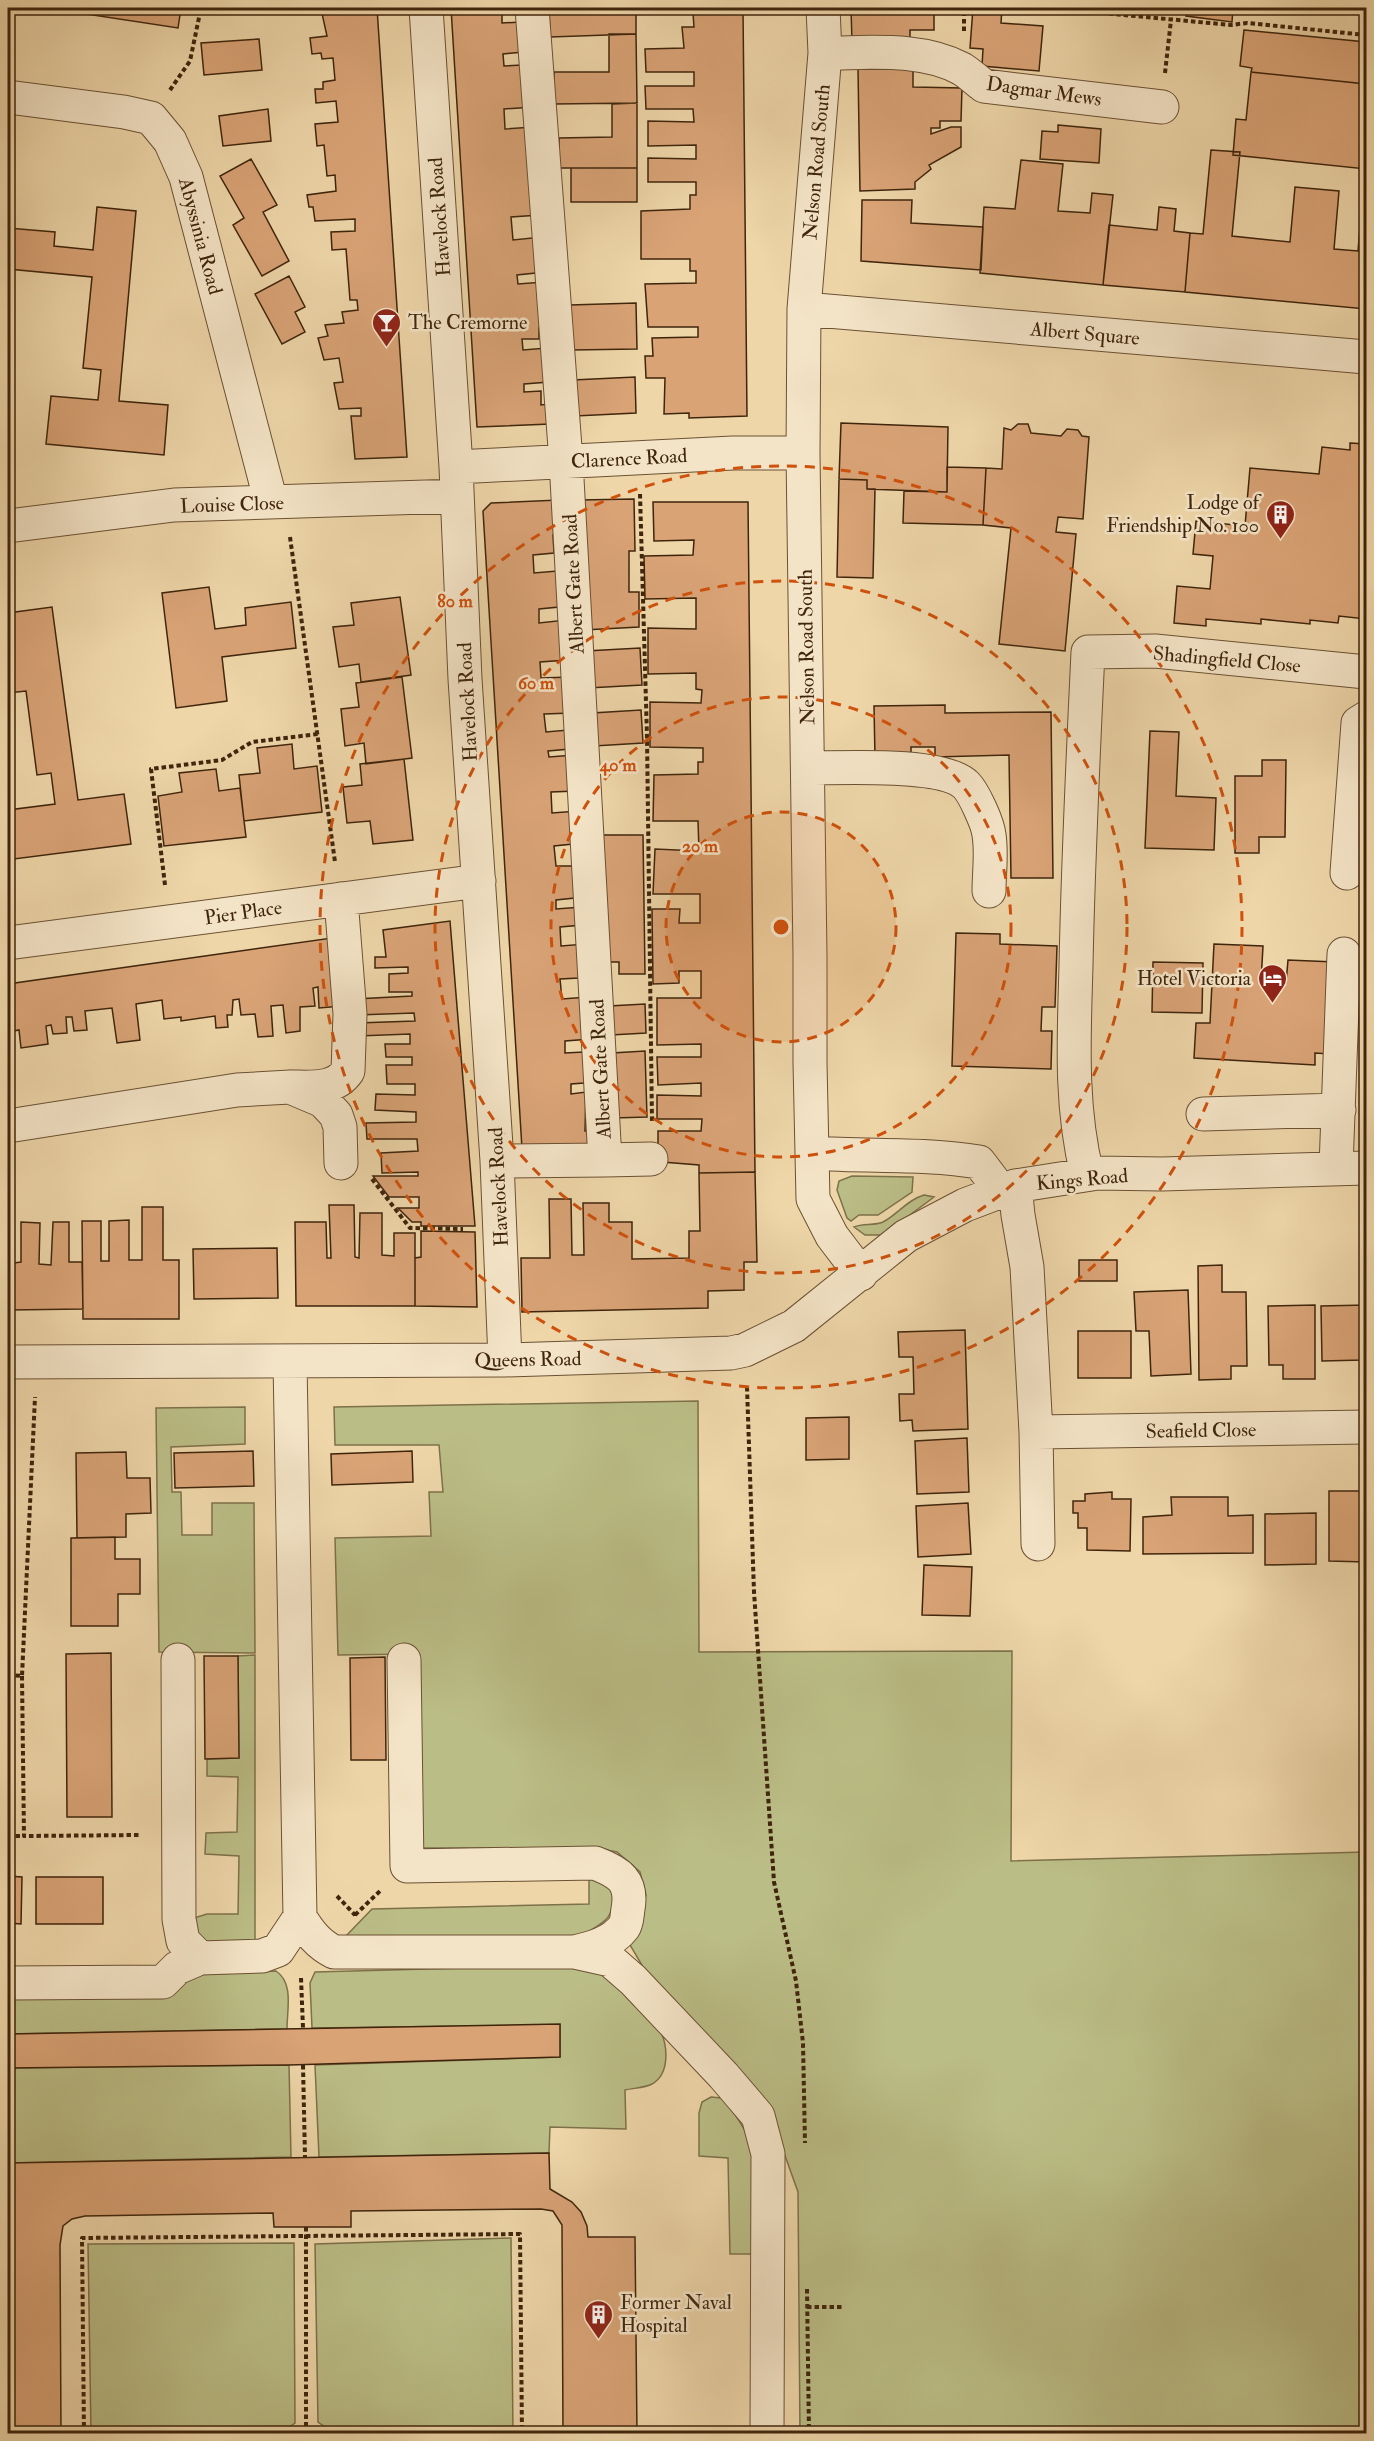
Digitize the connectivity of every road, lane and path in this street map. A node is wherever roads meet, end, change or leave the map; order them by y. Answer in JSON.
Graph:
{"nodes":[{"id":1,"x":201,"y":8,"type":"edge"},
{"id":2,"x":426,"y":8,"type":"edge"},
{"id":3,"x":532,"y":8,"type":"edge"},
{"id":4,"x":823,"y":8,"type":"edge"},
{"id":5,"x":1049,"y":8,"type":"edge"},
{"id":6,"x":1171,"y":20,"type":"junction"},
{"id":7,"x":1366,"y":35,"type":"edge"},
{"id":8,"x":825,"y":53,"type":"junction"},
{"id":9,"x":8,"y":97,"type":"edge"},
{"id":10,"x":1162,"y":107,"type":"joint"},
{"id":11,"x":151,"y":118,"type":"junction"},
{"id":12,"x":804,"y":309,"type":"junction"},
{"id":13,"x":1366,"y":357,"type":"edge"},
{"id":14,"x":803,"y":453,"type":"junction"},
{"id":15,"x":640,"y":457,"type":"junction"},
{"id":16,"x":566,"y":461,"type":"junction"},
{"id":17,"x":456,"y":481,"type":"junction"},
{"id":18,"x":278,"y":502,"type":"junction"},
{"id":19,"x":8,"y":526,"type":"edge"},
{"id":20,"x":1366,"y":672,"type":"edge"},
{"id":21,"x":1366,"y":718,"type":"edge"},
{"id":22,"x":318,"y":734,"type":"junction"},
{"id":23,"x":808,"y":768,"type":"junction"},
{"id":24,"x":1347,"y":873,"type":"dead end"},
{"id":25,"x":479,"y":881,"type":"junction"},
{"id":26,"x":989,"y":891,"type":"dead end"},
{"id":27,"x":340,"y":899,"type":"junction"},
{"id":28,"x":169,"y":922,"type":"junction"},
{"id":29,"x":8,"y":943,"type":"edge"},
{"id":30,"x":1344,"y":954,"type":"dead end"},
{"id":31,"x":290,"y":1087,"type":"junction"},
{"id":32,"x":1339,"y":1110,"type":"junction"},
{"id":33,"x":1203,"y":1113,"type":"dead end"},
{"id":34,"x":8,"y":1126,"type":"edge"},
{"id":35,"x":813,"y":1153,"type":"junction"},
{"id":36,"x":651,"y":1159,"type":"joint"},
{"id":37,"x":605,"y":1160,"type":"junction"},
{"id":38,"x":497,"y":1161,"type":"junction"},
{"id":39,"x":341,"y":1163,"type":"joint"},
{"id":40,"x":1351,"y":1168,"type":"edge"},
{"id":41,"x":1087,"y":1174,"type":"junction"},
{"id":42,"x":1008,"y":1188,"type":"junction"},
{"id":43,"x":500,"y":1230,"type":"junction"},
{"id":44,"x":861,"y":1274,"type":"junction"},
{"id":45,"x":745,"y":1350,"type":"junction"},
{"id":46,"x":505,"y":1360,"type":"junction"},
{"id":47,"x":22,"y":1362,"type":"edge"},
{"id":48,"x":290,"y":1362,"type":"junction"},
{"id":49,"x":1366,"y":1427,"type":"edge"},
{"id":50,"x":1036,"y":1432,"type":"junction"},
{"id":51,"x":1038,"y":1544,"type":"dead end"},
{"id":52,"x":178,"y":1659,"type":"dead end"},
{"id":53,"x":404,"y":1659,"type":"dead end"},
{"id":54,"x":8,"y":1675,"type":"edge"},
{"id":55,"x":22,"y":1676,"type":"junction"},
{"id":56,"x":148,"y":1835,"type":"dead end"},
{"id":57,"x":8,"y":1836,"type":"edge"},
{"id":58,"x":24,"y":1836,"type":"junction"},
{"id":59,"x":407,"y":1866,"type":"junction"},
{"id":60,"x":300,"y":1917,"type":"junction"},
{"id":61,"x":323,"y":1946,"type":"junction"},
{"id":62,"x":574,"y":1952,"type":"junction"},
{"id":63,"x":200,"y":1958,"type":"junction"},
{"id":64,"x":301,"y":1970,"type":"dead end"},
{"id":65,"x":8,"y":1983,"type":"edge"},
{"id":66,"x":303,"y":2028,"type":"dead end"},
{"id":67,"x":303,"y":2065,"type":"dead end"},
{"id":68,"x":805,"y":2151,"type":"dead end"},
{"id":69,"x":305,"y":2157,"type":"dead end"},
{"id":70,"x":306,"y":2227,"type":"dead end"},
{"id":71,"x":304,"y":2238,"type":"junction"},
{"id":72,"x":807,"y":2287,"type":"dead end"},
{"id":73,"x":807,"y":2307,"type":"junction"},
{"id":74,"x":842,"y":2307,"type":"dead end"},
{"id":75,"x":306,"y":2430,"type":"junction"},
{"id":76,"x":84,"y":2433,"type":"edge"},
{"id":77,"x":294,"y":2433,"type":"edge"},
{"id":78,"x":321,"y":2433,"type":"edge"},
{"id":79,"x":522,"y":2433,"type":"edge"},
{"id":80,"x":767,"y":2433,"type":"edge"},
{"id":81,"x":809,"y":2433,"type":"edge"}],
"edges":[{"from":1,"to":11,"type":"path"},
{"from":2,"to":17,"type":"street","name":"Havelock Road"},
{"from":3,"to":16,"type":"street","name":"Albert Gate Road"},
{"from":4,"to":8,"type":"street","name":"Nelson Road South"},
{"from":5,"to":6,"type":"path"},
{"from":6,"to":7,"type":"path"},
{"from":6,"to":10,"type":"path"},
{"from":8,"to":10,"type":"street","name":"Dagmar Mews"},
{"from":8,"to":12,"type":"street","name":"Nelson Road South"},
{"from":9,"to":11,"type":"street"},
{"from":11,"to":18,"type":"street","name":"Abyssinia Road"},
{"from":12,"to":13,"type":"street","name":"Albert Square"},
{"from":12,"to":14,"type":"street","name":"Nelson Road South"},
{"from":14,"to":15,"type":"street","name":"Clarence Road"},
{"from":14,"to":23,"type":"street","name":"Nelson Road South"},
{"from":15,"to":16,"type":"street","name":"Clarence Road"},
{"from":15,"to":36,"type":"path"},
{"from":16,"to":17,"type":"street","name":"Clarence Road"},
{"from":16,"to":37,"type":"street","name":"Albert Gate Road"},
{"from":17,"to":18,"type":"street","name":"Louise Close"},
{"from":17,"to":25,"type":"street","name":"Havelock Road"},
{"from":18,"to":19,"type":"street","name":"Louise Close"},
{"from":18,"to":22,"type":"path"},
{"from":20,"to":41,"type":"street","name":"Shadingfield Close"},
{"from":21,"to":24,"type":"street"},
{"from":22,"to":27,"type":"path"},
{"from":22,"to":28,"type":"path"},
{"from":23,"to":26,"type":"street"},
{"from":23,"to":35,"type":"street","name":"Nelson Road South"},
{"from":25,"to":27,"type":"street","name":"Pier Place"},
{"from":25,"to":38,"type":"street","name":"Havelock Road"},
{"from":27,"to":28,"type":"street","name":"Pier Place"},
{"from":27,"to":31,"type":"street"},
{"from":28,"to":29,"type":"street","name":"Pier Place"},
{"from":30,"to":32,"type":"street"},
{"from":31,"to":34,"type":"street"},
{"from":31,"to":39,"type":"street"},
{"from":32,"to":33,"type":"street"},
{"from":32,"to":40,"type":"street"},
{"from":35,"to":42,"type":"street"},
{"from":35,"to":44,"type":"street","name":"Nelson Road South"},
{"from":36,"to":37,"type":"street","name":"Albert Gate Road"},
{"from":37,"to":38,"type":"street","name":"Albert Gate Road"},
{"from":38,"to":43,"type":"street","name":"Havelock Road"},
{"from":39,"to":43,"type":"path"},
{"from":40,"to":41,"type":"street","name":"Kings Road"},
{"from":41,"to":42,"type":"street","name":"Kings Road"},
{"from":42,"to":44,"type":"street","name":"Queens Road"},
{"from":42,"to":50,"type":"street"},
{"from":43,"to":46,"type":"street","name":"Havelock Road"},
{"from":44,"to":45,"type":"street","name":"Queens Road"},
{"from":45,"to":46,"type":"street","name":"Queens Road"},
{"from":45,"to":68,"type":"path"},
{"from":46,"to":48,"type":"street","name":"Queens Road"},
{"from":47,"to":48,"type":"street","name":"Queens Road"},
{"from":47,"to":55,"type":"path"},
{"from":48,"to":60,"type":"street"},
{"from":49,"to":50,"type":"street","name":"Seafield Close"},
{"from":50,"to":51,"type":"street"},
{"from":52,"to":63,"type":"street"},
{"from":53,"to":59,"type":"street"},
{"from":54,"to":55,"type":"path"},
{"from":55,"to":58,"type":"path"},
{"from":56,"to":58,"type":"path"},
{"from":57,"to":58,"type":"path"},
{"from":59,"to":61,"type":"path"},
{"from":59,"to":62,"type":"street"},
{"from":60,"to":61,"type":"street"},
{"from":60,"to":63,"type":"street"},
{"from":61,"to":62,"type":"street"},
{"from":62,"to":80,"type":"street"},
{"from":63,"to":65,"type":"street"},
{"from":64,"to":66,"type":"path"},
{"from":67,"to":69,"type":"path"},
{"from":70,"to":71,"type":"path"},
{"from":71,"to":75,"type":"path"},
{"from":71,"to":76,"type":"path"},
{"from":71,"to":79,"type":"path"},
{"from":72,"to":73,"type":"path"},
{"from":73,"to":74,"type":"path"},
{"from":73,"to":81,"type":"path"},
{"from":75,"to":77,"type":"path"},
{"from":75,"to":78,"type":"path"}]}
